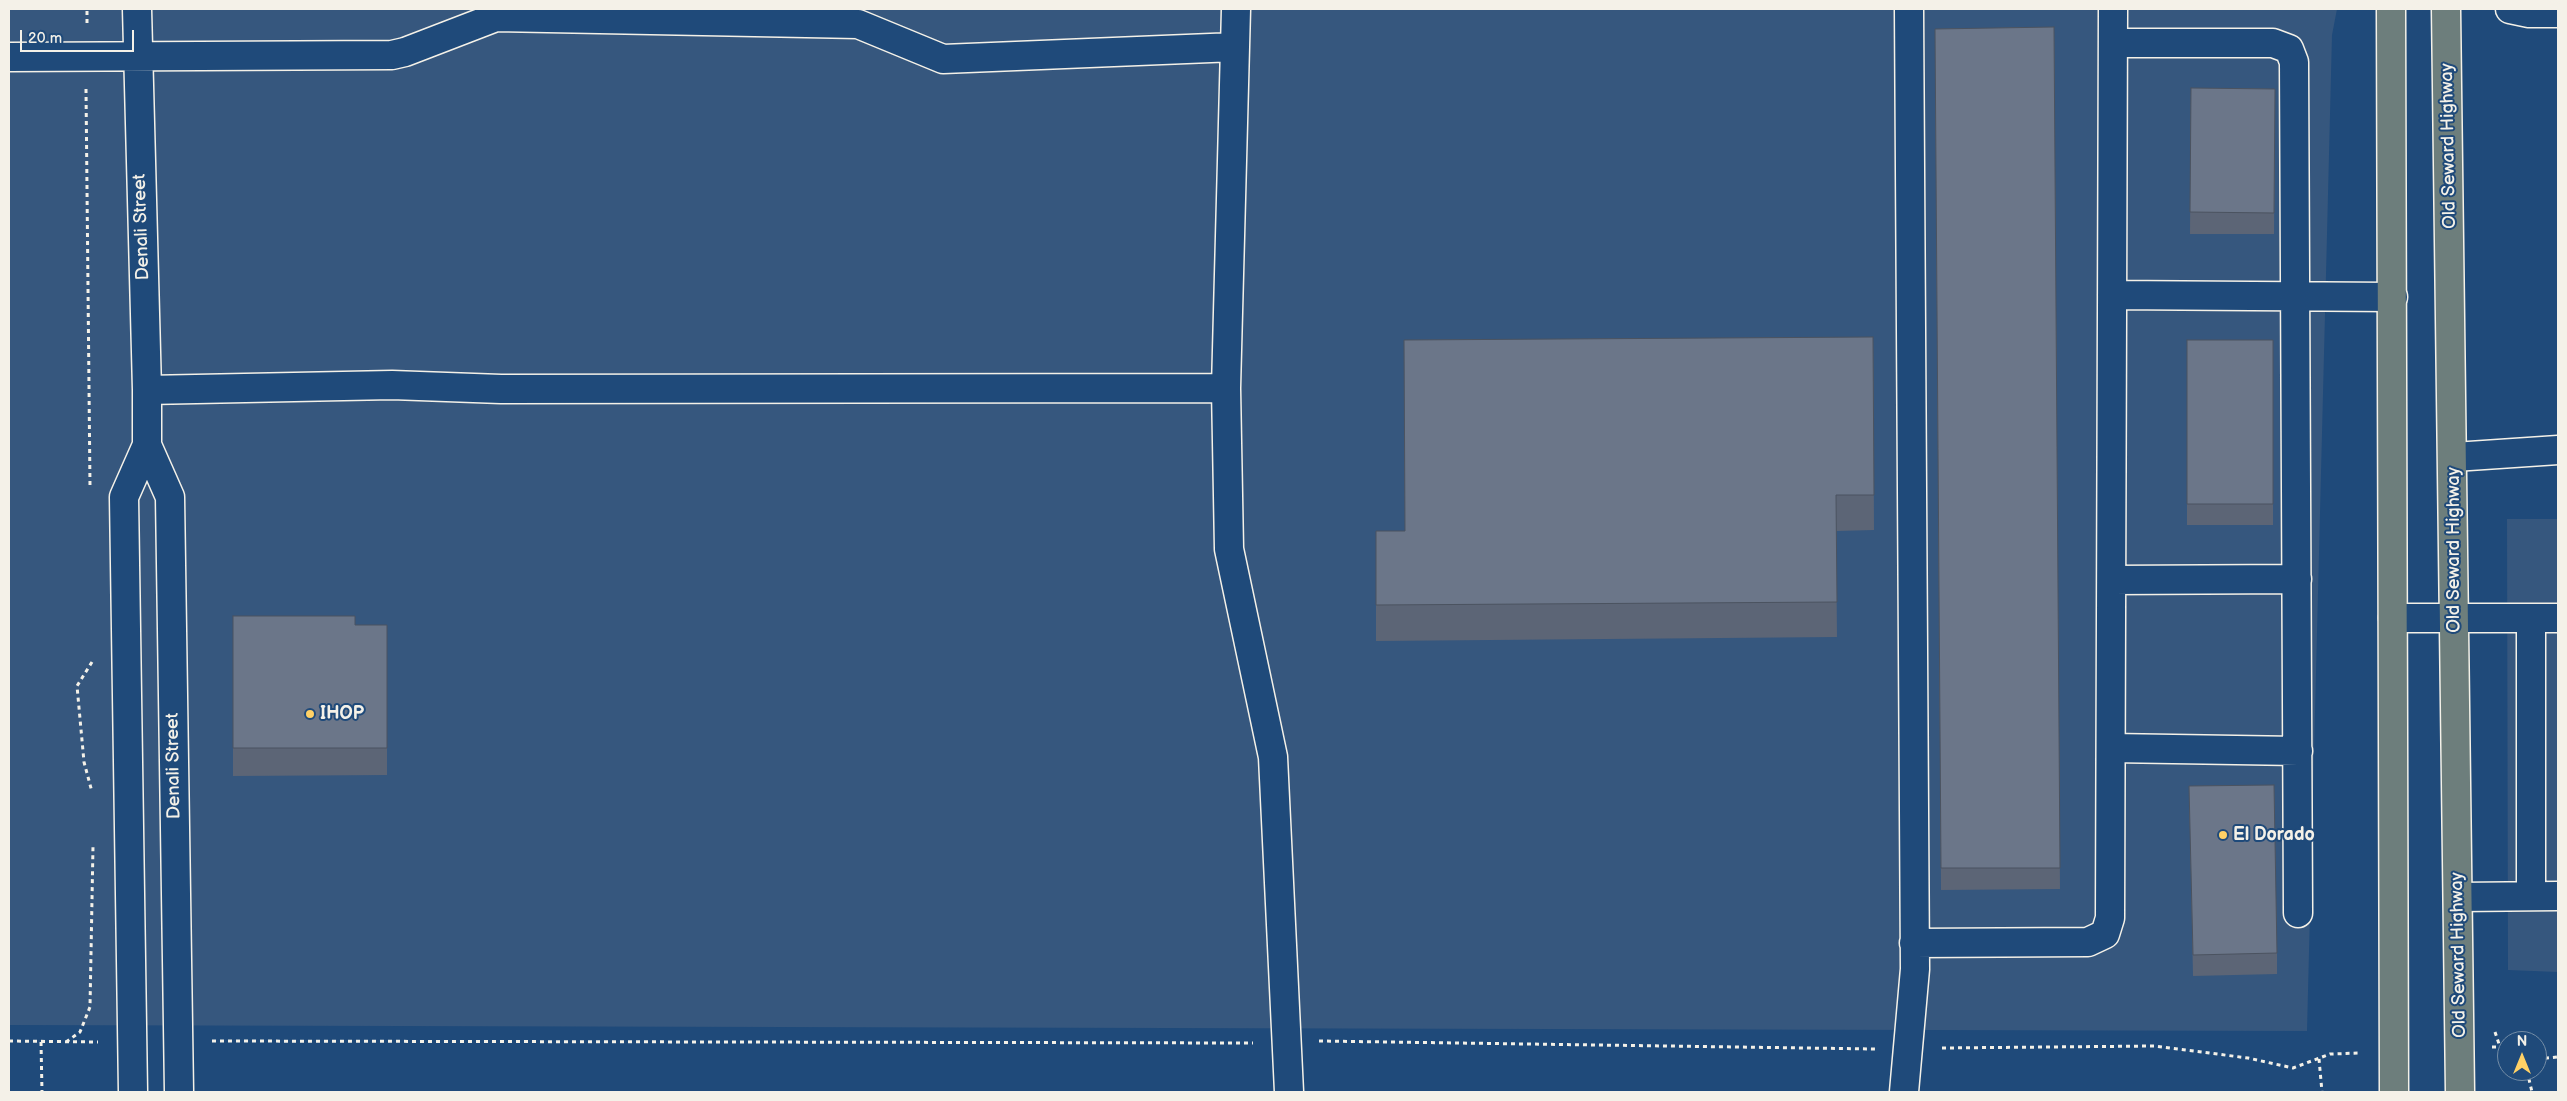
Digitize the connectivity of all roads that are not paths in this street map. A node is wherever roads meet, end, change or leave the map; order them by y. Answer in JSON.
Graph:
{"nodes":[{"id":1,"x":137,"y":9,"type":"edge"},
{"id":2,"x":1236,"y":9,"type":"edge"},
{"id":3,"x":1909,"y":9,"type":"edge"},
{"id":4,"x":2113,"y":9,"type":"edge"},
{"id":5,"x":2392,"y":9,"type":"edge"},
{"id":6,"x":2446,"y":9,"type":"edge"},
{"id":7,"x":2510,"y":9,"type":"edge"},
{"id":8,"x":2558,"y":13,"type":"edge"},
{"id":9,"x":2113,"y":43,"type":"junction"},
{"id":10,"x":1235,"y":47,"type":"junction"},
{"id":11,"x":9,"y":57,"type":"edge"},
{"id":12,"x":137,"y":58,"type":"junction"},
{"id":13,"x":2112,"y":295,"type":"junction"},
{"id":14,"x":2295,"y":297,"type":"junction"},
{"id":15,"x":2393,"y":297,"type":"junction"},
{"id":16,"x":1226,"y":388,"type":"junction"},
{"id":17,"x":147,"y":390,"type":"junction"},
{"id":18,"x":146,"y":445,"type":"junction"},
{"id":19,"x":2558,"y":450,"type":"edge"},
{"id":20,"x":2454,"y":457,"type":"junction"},
{"id":21,"x":2297,"y":579,"type":"junction"},
{"id":22,"x":2112,"y":580,"type":"junction"},
{"id":23,"x":2392,"y":618,"type":"junction"},
{"id":24,"x":2455,"y":618,"type":"junction"},
{"id":25,"x":2558,"y":618,"type":"edge"},
{"id":26,"x":2530,"y":619,"type":"junction"},
{"id":27,"x":2111,"y":748,"type":"junction"},
{"id":28,"x":2298,"y":751,"type":"junction"},
{"id":29,"x":2532,"y":896,"type":"junction"},
{"id":30,"x":2558,"y":896,"type":"edge"},
{"id":31,"x":2458,"y":897,"type":"junction"},
{"id":32,"x":2298,"y":913,"type":"dead end"},
{"id":33,"x":1914,"y":943,"type":"junction"},
{"id":34,"x":133,"y":1092,"type":"edge"},
{"id":35,"x":179,"y":1092,"type":"edge"},
{"id":36,"x":1289,"y":1092,"type":"edge"},
{"id":37,"x":1904,"y":1092,"type":"edge"},
{"id":38,"x":2394,"y":1092,"type":"edge"},
{"id":39,"x":2460,"y":1092,"type":"edge"}],
"edges":[{"from":1,"to":12,"type":"street","name":"Denali Street"},
{"from":2,"to":10,"type":"street"},
{"from":3,"to":33,"type":"street"},
{"from":4,"to":9,"type":"street"},
{"from":5,"to":15,"type":"main road"},
{"from":6,"to":20,"type":"main road","name":"Old Seward Highway"},
{"from":7,"to":8,"type":"street"},
{"from":9,"to":13,"type":"street"},
{"from":9,"to":14,"type":"street"},
{"from":10,"to":12,"type":"street"},
{"from":10,"to":16,"type":"street"},
{"from":11,"to":12,"type":"street"},
{"from":12,"to":17,"type":"street","name":"Denali Street"},
{"from":13,"to":14,"type":"street"},
{"from":13,"to":22,"type":"street"},
{"from":14,"to":15,"type":"street"},
{"from":14,"to":21,"type":"street"},
{"from":15,"to":23,"type":"main road"},
{"from":16,"to":17,"type":"street"},
{"from":16,"to":36,"type":"street"},
{"from":17,"to":18,"type":"street","name":"Denali Street"},
{"from":18,"to":34,"type":"street","name":"Denali Street"},
{"from":18,"to":35,"type":"street","name":"Denali Street"},
{"from":19,"to":20,"type":"street"},
{"from":20,"to":24,"type":"main road","name":"Old Seward Highway"},
{"from":21,"to":22,"type":"street"},
{"from":21,"to":28,"type":"street"},
{"from":22,"to":27,"type":"street"},
{"from":23,"to":24,"type":"street"},
{"from":23,"to":38,"type":"main road"},
{"from":24,"to":26,"type":"street"},
{"from":24,"to":31,"type":"main road","name":"Old Seward Highway"},
{"from":25,"to":26,"type":"street"},
{"from":26,"to":29,"type":"street"},
{"from":27,"to":28,"type":"street"},
{"from":27,"to":33,"type":"street"},
{"from":28,"to":32,"type":"street"},
{"from":29,"to":30,"type":"street"},
{"from":29,"to":31,"type":"street"},
{"from":31,"to":39,"type":"main road","name":"Old Seward Highway"},
{"from":33,"to":37,"type":"street"}]}
